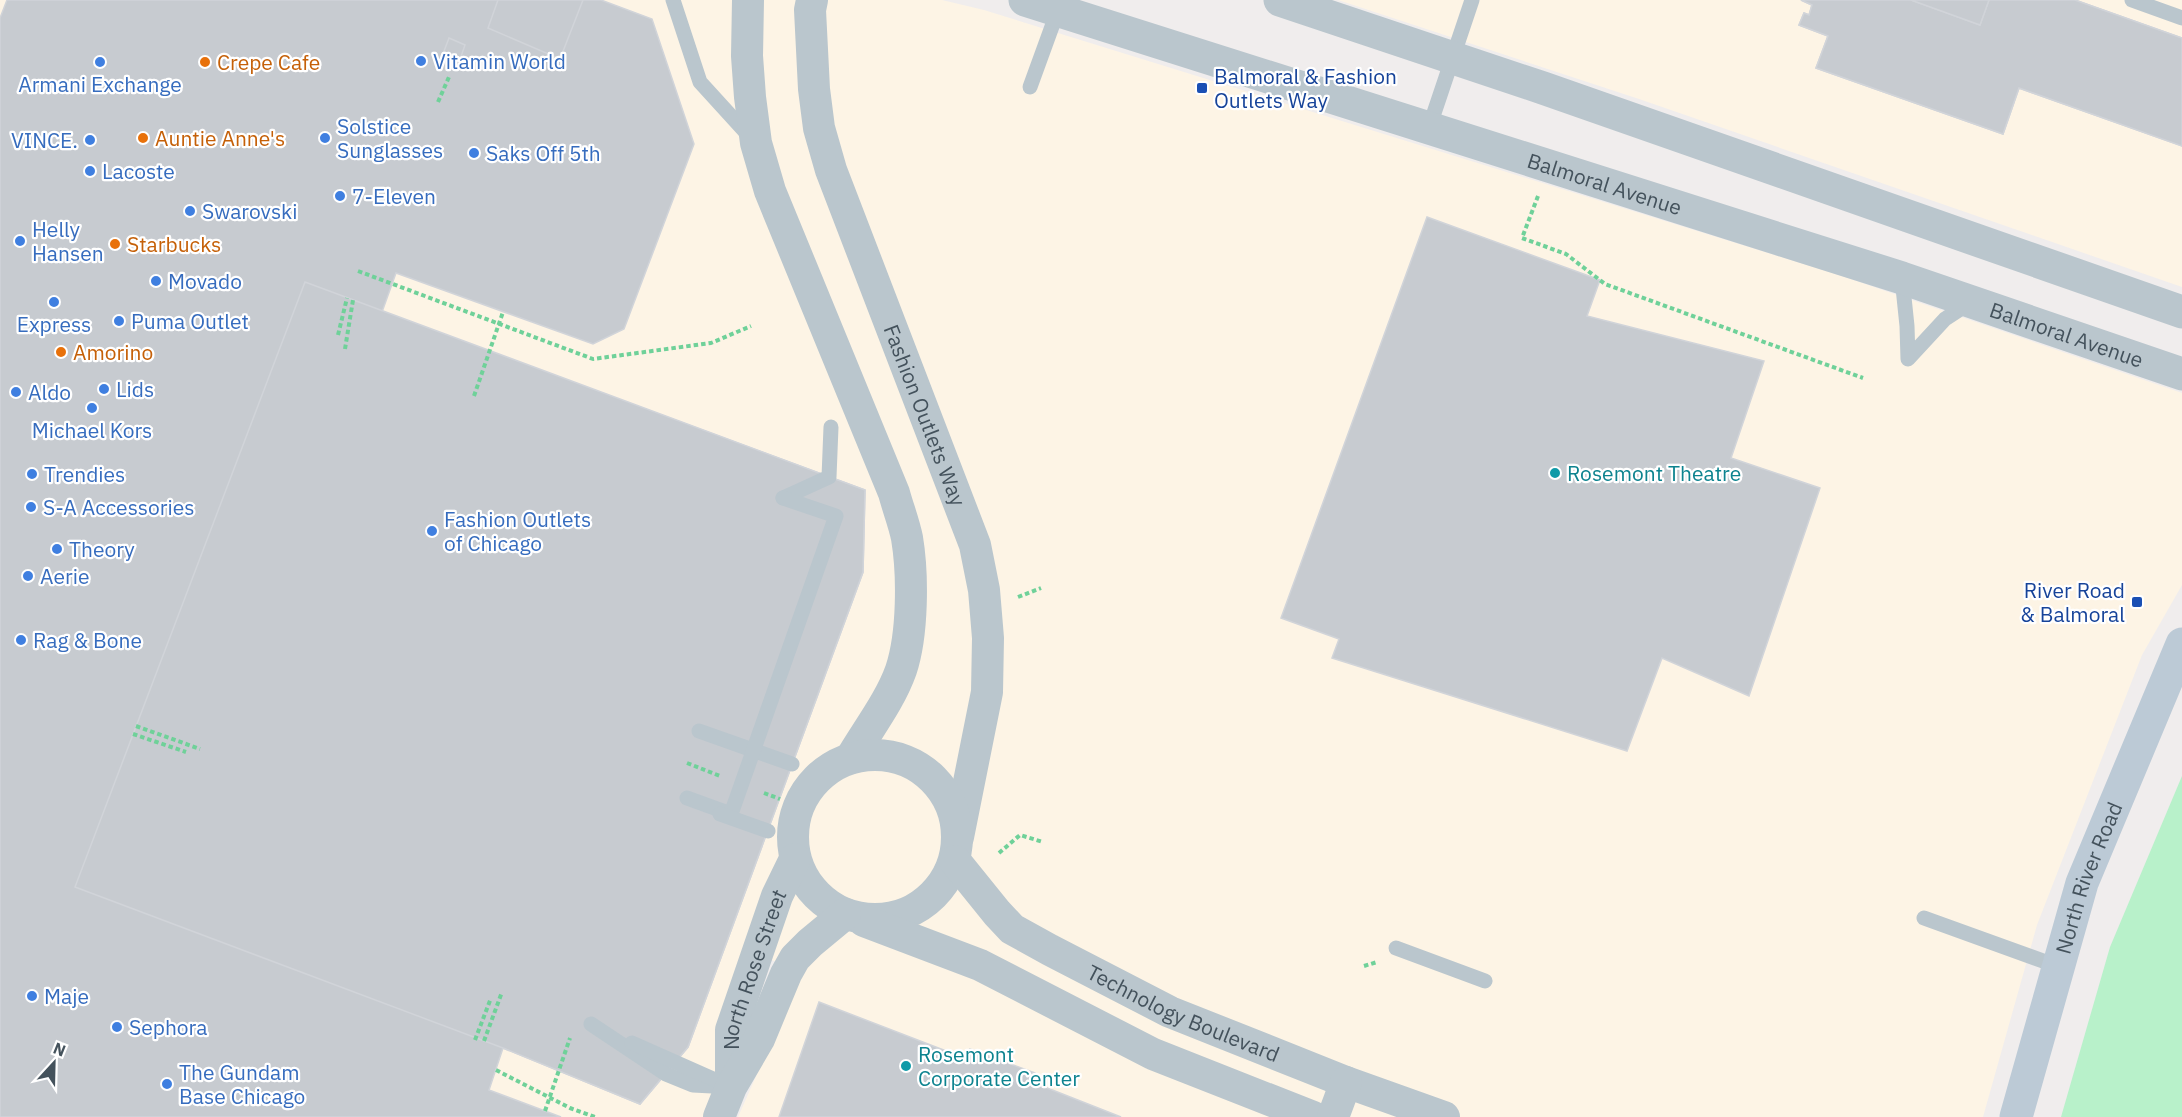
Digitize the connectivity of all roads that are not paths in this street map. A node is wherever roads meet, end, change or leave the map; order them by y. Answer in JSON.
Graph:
{"nodes":[{"id":1,"x":674,"y":0,"type":"edge"},
{"id":2,"x":748,"y":0,"type":"edge"},
{"id":3,"x":812,"y":0,"type":"edge"},
{"id":4,"x":1025,"y":0,"type":"edge"},
{"id":5,"x":1281,"y":0,"type":"edge"},
{"id":6,"x":1472,"y":0,"type":"edge"},
{"id":7,"x":2132,"y":0,"type":"edge"},
{"id":8,"x":1058,"y":10,"type":"junction"},
{"id":9,"x":2182,"y":18,"type":"edge"},
{"id":10,"x":1452,"y":57,"type":"junction"},
{"id":11,"x":1030,"y":87,"type":"dead end"},
{"id":12,"x":1429,"y":128,"type":"junction"},
{"id":13,"x":756,"y":143,"type":"junction"},
{"id":14,"x":1902,"y":278,"type":"junction"},
{"id":15,"x":1971,"y":302,"type":"junction"},
{"id":16,"x":2182,"y":312,"type":"edge"},
{"id":17,"x":2182,"y":374,"type":"edge"},
{"id":18,"x":831,"y":427,"type":"dead end"},
{"id":19,"x":2182,"y":644,"type":"edge"},
{"id":20,"x":699,"y":731,"type":"dead end"},
{"id":21,"x":851,"y":758,"type":"junction"},
{"id":22,"x":792,"y":764,"type":"dead end"},
{"id":23,"x":768,"y":831,"type":"dead end"},
{"id":24,"x":956,"y":849,"type":"junction"},
{"id":25,"x":795,"y":859,"type":"junction"},
{"id":26,"x":850,"y":915,"type":"junction"},
{"id":27,"x":1924,"y":918,"type":"dead end"},
{"id":28,"x":1396,"y":948,"type":"dead end"},
{"id":29,"x":2057,"y":966,"type":"junction"},
{"id":30,"x":1485,"y":981,"type":"dead end"},
{"id":31,"x":1346,"y":1082,"type":"junction"},
{"id":32,"x":731,"y":1087,"type":"junction"},
{"id":33,"x":718,"y":1117,"type":"edge"},
{"id":34,"x":1313,"y":1117,"type":"edge"},
{"id":35,"x":1334,"y":1117,"type":"edge"},
{"id":36,"x":1444,"y":1117,"type":"edge"},
{"id":37,"x":2016,"y":1117,"type":"edge"}],
"edges":[{"from":1,"to":13,"type":"lane"},
{"from":2,"to":13,"type":"street"},
{"from":3,"to":24,"type":"street","name":"Fashion Outlets Way"},
{"from":4,"to":8,"type":"street","name":"Balmoral Avenue"},
{"from":5,"to":10,"type":"street"},
{"from":6,"to":10,"type":"lane"},
{"from":7,"to":9,"type":"lane"},
{"from":8,"to":11,"type":"lane"},
{"from":8,"to":12,"type":"street","name":"Balmoral Avenue"},
{"from":10,"to":12,"type":"lane"},
{"from":10,"to":16,"type":"street"},
{"from":12,"to":14,"type":"street","name":"Balmoral Avenue"},
{"from":13,"to":21,"type":"street"},
{"from":14,"to":15,"type":"street","name":"Balmoral Avenue"},
{"from":14,"to":15,"type":"lane"},
{"from":15,"to":17,"type":"street","name":"Balmoral Avenue"},
{"from":18,"to":23,"type":"lane"},
{"from":19,"to":29,"type":"main road","name":"North River Road"},
{"from":20,"to":22,"type":"lane"},
{"from":21,"to":24,"type":"street"},
{"from":21,"to":25,"type":"street"},
{"from":24,"to":26,"type":"street"},
{"from":24,"to":31,"type":"street","name":"Technology Boulevard"},
{"from":25,"to":26,"type":"street"},
{"from":25,"to":32,"type":"street","name":"North Rose Street"},
{"from":26,"to":32,"type":"street","name":"North Rose Street"},
{"from":26,"to":34,"type":"street"},
{"from":27,"to":29,"type":"lane"},
{"from":28,"to":30,"type":"lane"},
{"from":29,"to":37,"type":"main road","name":"North River Road"},
{"from":31,"to":35,"type":"street"},
{"from":31,"to":36,"type":"street","name":"Technology Boulevard"},
{"from":32,"to":32,"type":"lane"},
{"from":32,"to":33,"type":"street","name":"North Rose Street"}]}
